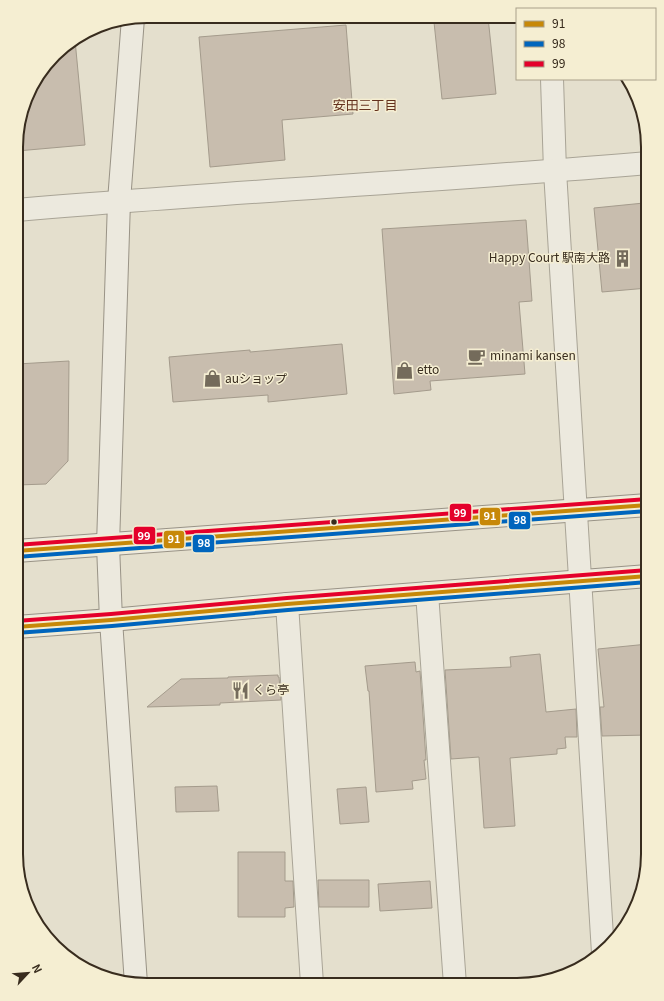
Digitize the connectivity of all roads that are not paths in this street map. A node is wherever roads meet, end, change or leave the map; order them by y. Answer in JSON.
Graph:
{"nodes":[{"id":1,"x":133,"y":24,"type":"edge"},
{"id":2,"x":552,"y":80,"type":"edge"},
{"id":3,"x":641,"y":164,"type":"edge"},
{"id":4,"x":555,"y":171,"type":"junction"},
{"id":5,"x":119,"y":201,"type":"junction"},
{"id":6,"x":23,"y":209,"type":"edge"},
{"id":7,"x":641,"y":505,"type":"edge"},
{"id":8,"x":576,"y":510,"type":"junction"},
{"id":9,"x":108,"y":545,"type":"junction"},
{"id":10,"x":23,"y":551,"type":"edge"},
{"id":11,"x":641,"y":577,"type":"edge"},
{"id":12,"x":580,"y":581,"type":"junction"},
{"id":13,"x":427,"y":593,"type":"junction"},
{"id":14,"x":287,"y":604,"type":"junction"},
{"id":15,"x":111,"y":620,"type":"junction"},
{"id":16,"x":23,"y":626,"type":"edge"},
{"id":17,"x":603,"y":943,"type":"edge"},
{"id":18,"x":136,"y":977,"type":"edge"},
{"id":19,"x":312,"y":978,"type":"edge"},
{"id":20,"x":454,"y":978,"type":"edge"}],
"edges":[{"from":1,"to":5,"type":"street"},
{"from":2,"to":4,"type":"street"},
{"from":3,"to":4,"type":"street"},
{"from":4,"to":5,"type":"street"},
{"from":4,"to":8,"type":"street"},
{"from":5,"to":6,"type":"street"},
{"from":5,"to":9,"type":"street"},
{"from":7,"to":8,"type":"street"},
{"from":8,"to":9,"type":"street"},
{"from":8,"to":12,"type":"street"},
{"from":9,"to":10,"type":"street"},
{"from":9,"to":15,"type":"street"},
{"from":11,"to":12,"type":"street"},
{"from":12,"to":13,"type":"street"},
{"from":12,"to":17,"type":"street"},
{"from":13,"to":14,"type":"street"},
{"from":13,"to":20,"type":"street"},
{"from":14,"to":15,"type":"street"},
{"from":14,"to":19,"type":"street"},
{"from":15,"to":16,"type":"street"},
{"from":15,"to":18,"type":"street"}]}
